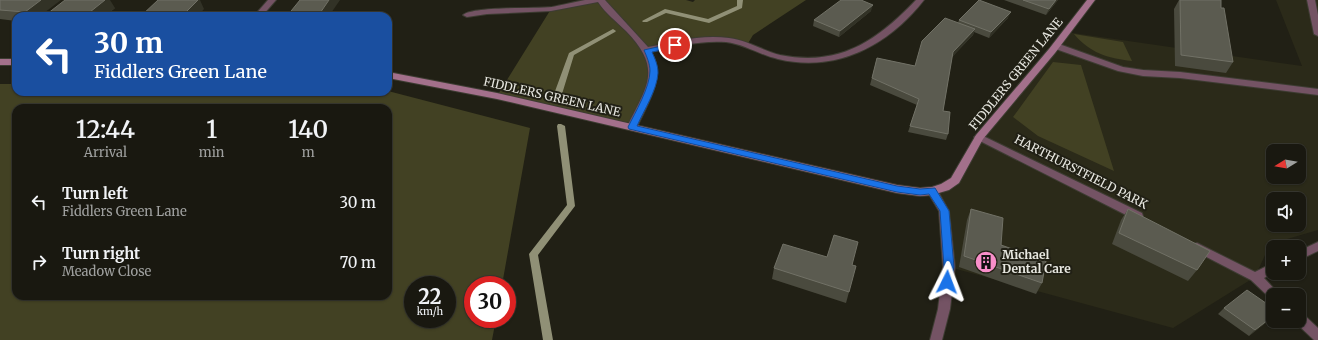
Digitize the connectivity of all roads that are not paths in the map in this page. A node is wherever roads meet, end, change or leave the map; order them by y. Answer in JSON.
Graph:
{"nodes":[{"id":1,"x":272,"y":0,"type":"edge"},
{"id":2,"x":597,"y":0,"type":"edge"},
{"id":3,"x":600,"y":0,"type":"edge"},
{"id":4,"x":920,"y":0,"type":"edge"},
{"id":5,"x":1091,"y":0,"type":"edge"},
{"id":6,"x":1311,"y":0,"type":"edge"},
{"id":7,"x":492,"y":2,"type":"dead end"},
{"id":8,"x":262,"y":12,"type":"edge"},
{"id":9,"x":487,"y":12,"type":"junction"},
{"id":10,"x":467,"y":15,"type":"dead end"},
{"id":11,"x":1318,"y":34,"type":"edge"},
{"id":12,"x":1056,"y":46,"type":"junction"},
{"id":13,"x":647,"y":50,"type":"junction"},
{"id":14,"x":0,"y":62,"type":"edge"},
{"id":15,"x":12,"y":62,"type":"edge"},
{"id":16,"x":392,"y":76,"type":"edge"},
{"id":17,"x":1318,"y":92,"type":"edge"},
{"id":18,"x":632,"y":127,"type":"junction"},
{"id":19,"x":979,"y":136,"type":"junction"},
{"id":20,"x":932,"y":191,"type":"junction"},
{"id":21,"x":1149,"y":222,"type":"edge"},
{"id":22,"x":1188,"y":242,"type":"edge"},
{"id":23,"x":1318,"y":246,"type":"edge"},
{"id":24,"x":1306,"y":252,"type":"edge"},
{"id":25,"x":1266,"y":272,"type":"edge"},
{"id":26,"x":1255,"y":277,"type":"junction"},
{"id":27,"x":1267,"y":288,"type":"edge"},
{"id":28,"x":1306,"y":325,"type":"edge"},
{"id":29,"x":1318,"y":336,"type":"edge"},
{"id":30,"x":936,"y":340,"type":"edge"}],
"edges":[{"from":1,"to":8,"type":"street"},
{"from":2,"to":9,"type":"street"},
{"from":3,"to":13,"type":"street"},
{"from":4,"to":13,"type":"street"},
{"from":5,"to":12,"type":"street","name":"FIDDLERS GREEN LANE"},
{"from":6,"to":11,"type":"street"},
{"from":7,"to":9,"type":"street"},
{"from":9,"to":10,"type":"street"},
{"from":12,"to":17,"type":"street"},
{"from":12,"to":19,"type":"street","name":"FIDDLERS GREEN LANE"},
{"from":13,"to":18,"type":"street"},
{"from":14,"to":15,"type":"street"},
{"from":16,"to":18,"type":"street","name":"FIDDLERS GREEN LANE"},
{"from":18,"to":20,"type":"street","name":"FIDDLERS GREEN LANE"},
{"from":19,"to":20,"type":"street","name":"FIDDLERS GREEN LANE"},
{"from":19,"to":21,"type":"street","name":"HARTHURSTFIELD PARK"},
{"from":20,"to":30,"type":"street"},
{"from":22,"to":26,"type":"street"},
{"from":23,"to":24,"type":"street"},
{"from":25,"to":26,"type":"street"},
{"from":26,"to":27,"type":"street"},
{"from":28,"to":29,"type":"street"}]}
